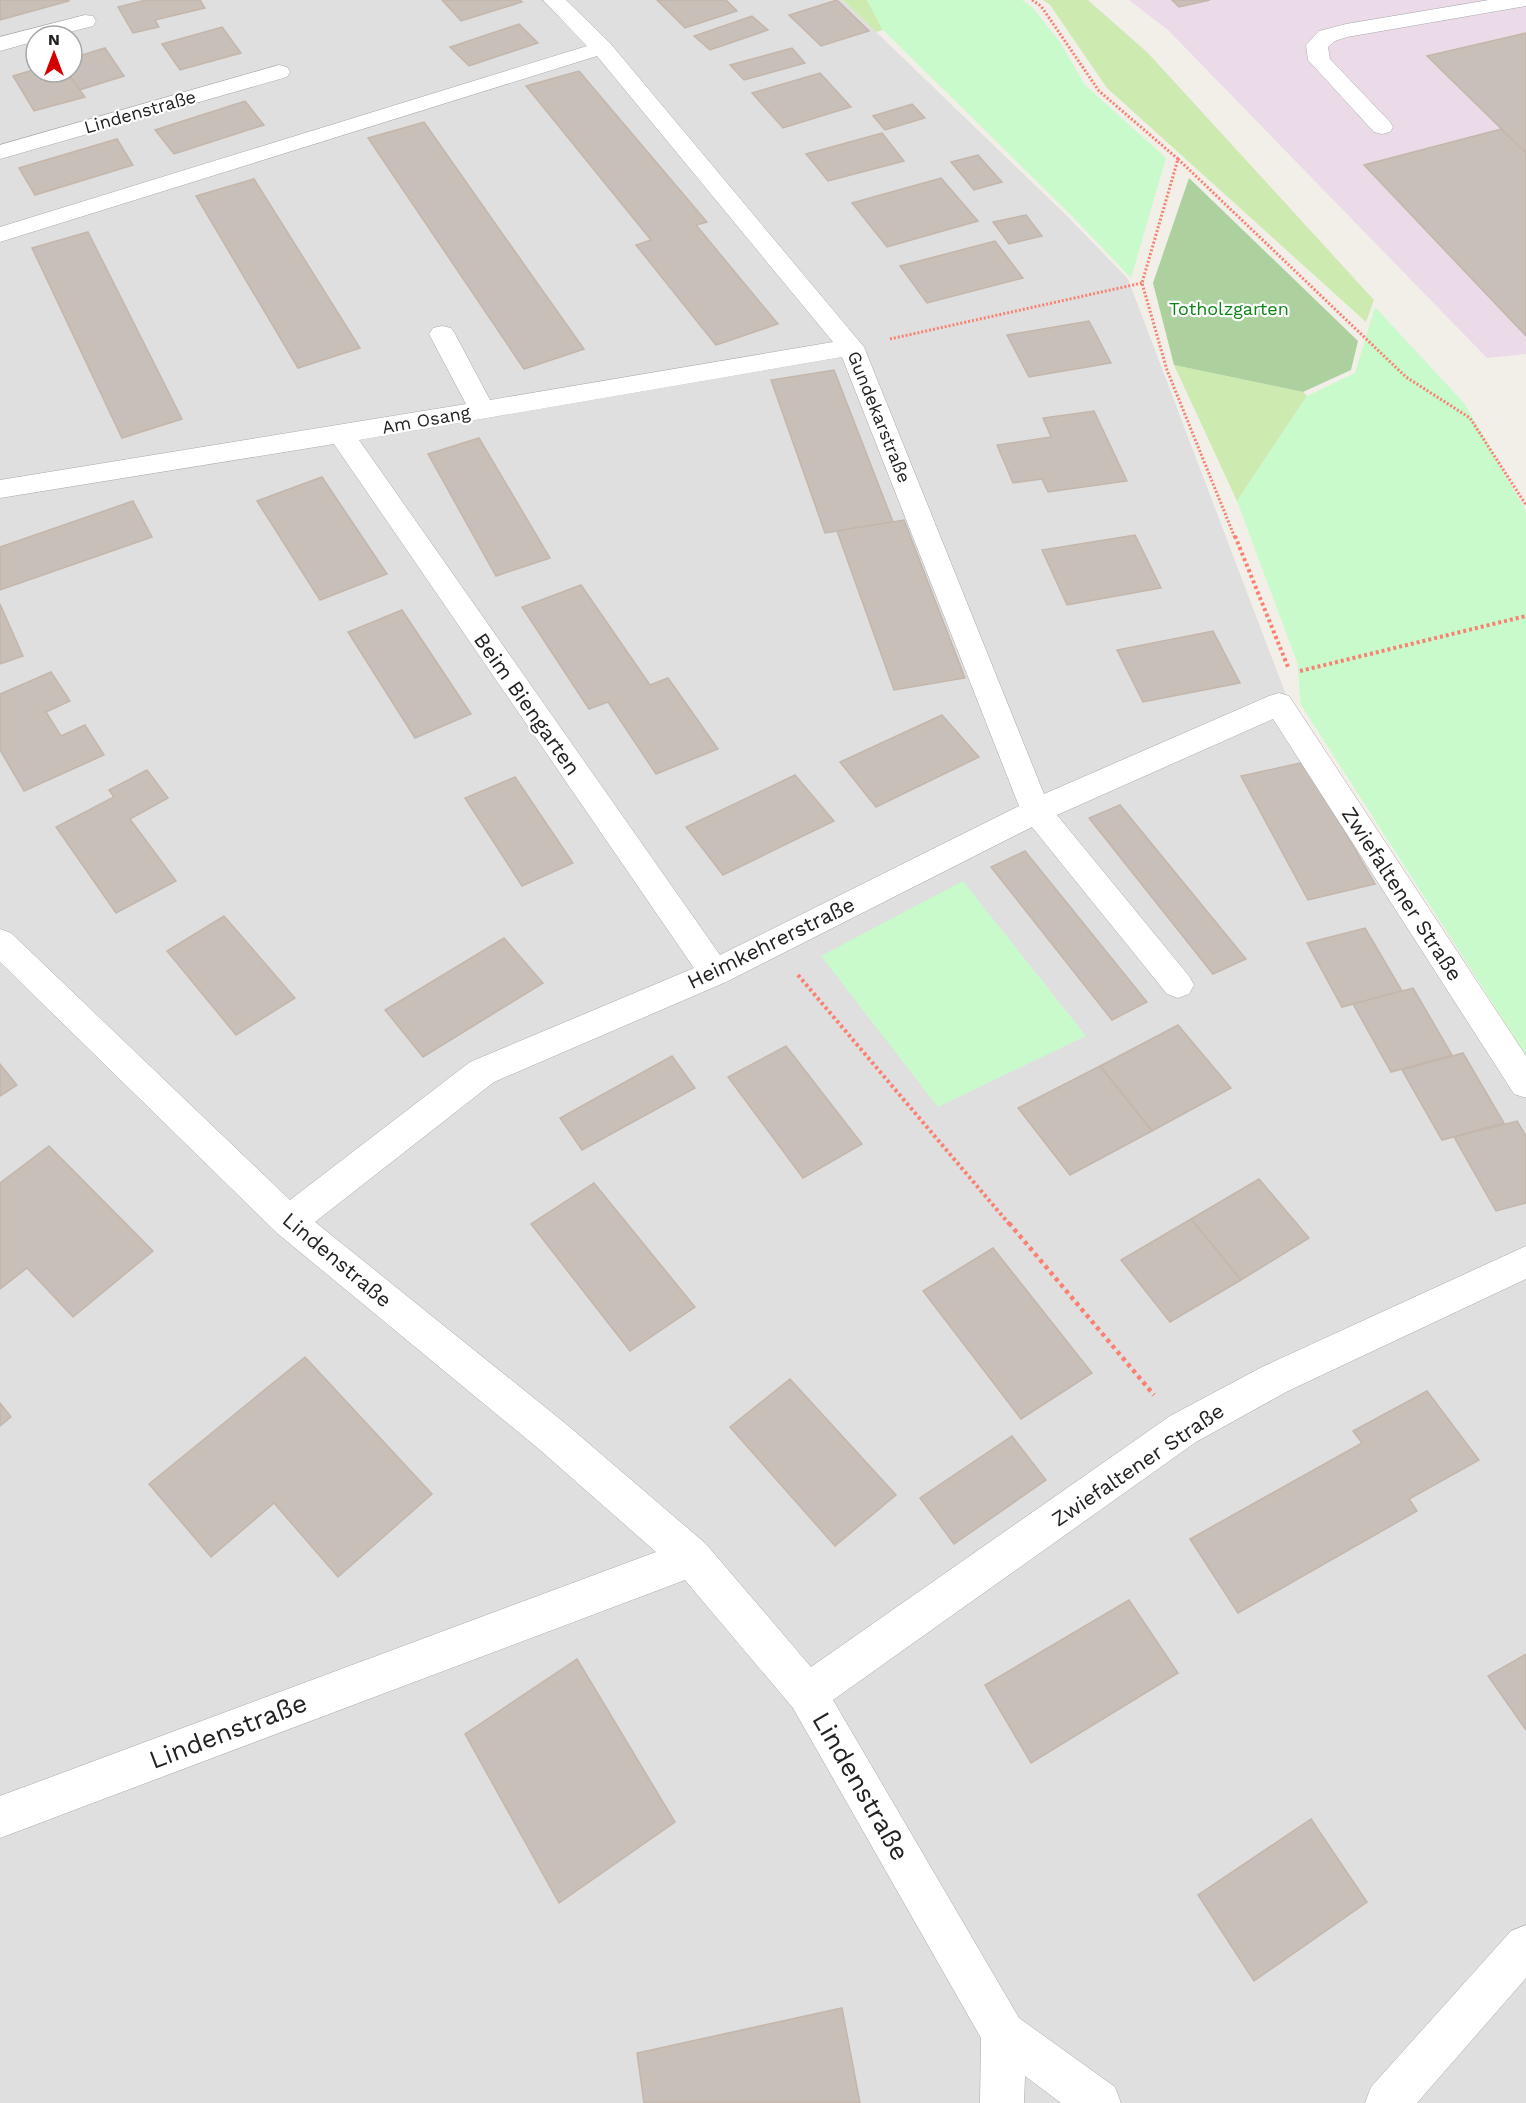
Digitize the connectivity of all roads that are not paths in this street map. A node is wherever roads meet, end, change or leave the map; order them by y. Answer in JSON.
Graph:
{"nodes":[{"id":1,"x":554,"y":0,"type":"edge"},
{"id":2,"x":1526,"y":0,"type":"edge"},
{"id":3,"x":85,"y":21,"type":"dead end"},
{"id":4,"x":0,"y":44,"type":"edge"},
{"id":5,"x":602,"y":48,"type":"junction"},
{"id":6,"x":279,"y":72,"type":"dead end"},
{"id":7,"x":1382,"y":127,"type":"dead end"},
{"id":8,"x":0,"y":152,"type":"edge"},
{"id":9,"x":0,"y":235,"type":"edge"},
{"id":10,"x":442,"y":334,"type":"dead end"},
{"id":11,"x":851,"y":347,"type":"junction"},
{"id":12,"x":482,"y":410,"type":"junction"},
{"id":13,"x":340,"y":434,"type":"junction"},
{"id":14,"x":0,"y":489,"type":"edge"},
{"id":15,"x":1279,"y":704,"type":"joint"},
{"id":16,"x":1036,"y":811,"type":"junction"},
{"id":17,"x":0,"y":942,"type":"edge"},
{"id":18,"x":714,"y":973,"type":"junction"},
{"id":19,"x":1178,"y":985,"type":"dead end"},
{"id":20,"x":1526,"y":1084,"type":"edge"},
{"id":21,"x":289,"y":1222,"type":"junction"},
{"id":22,"x":1526,"y":1262,"type":"edge"},
{"id":23,"x":692,"y":1558,"type":"junction"},
{"id":24,"x":807,"y":1694,"type":"junction"},
{"id":25,"x":0,"y":1817,"type":"edge"},
{"id":26,"x":1526,"y":1946,"type":"edge"},
{"id":27,"x":1003,"y":2034,"type":"junction"},
{"id":28,"x":1002,"y":2103,"type":"edge"},
{"id":29,"x":1099,"y":2103,"type":"edge"},
{"id":30,"x":1387,"y":2103,"type":"edge"}],
"edges":[{"from":1,"to":5,"type":"street","name":"Gundekarstraße"},
{"from":2,"to":7,"type":"street"},
{"from":3,"to":4,"type":"street"},
{"from":5,"to":9,"type":"street"},
{"from":5,"to":11,"type":"street","name":"Gundekarstraße"},
{"from":6,"to":8,"type":"street","name":"Lindenstraße"},
{"from":10,"to":12,"type":"street"},
{"from":11,"to":12,"type":"street","name":"Am Osang"},
{"from":11,"to":16,"type":"street","name":"Gundekarstraße"},
{"from":12,"to":13,"type":"street","name":"Am Osang"},
{"from":13,"to":14,"type":"street","name":"Am Osang"},
{"from":13,"to":18,"type":"street","name":"Beim Biengarten"},
{"from":15,"to":16,"type":"street","name":"Heimkehrerstraße"},
{"from":15,"to":20,"type":"street","name":"Zwiefaltener Straße"},
{"from":16,"to":18,"type":"street","name":"Heimkehrerstraße"},
{"from":16,"to":19,"type":"street","name":"Gundekarstraße"},
{"from":17,"to":21,"type":"street","name":"Lindenstraße"},
{"from":18,"to":21,"type":"street","name":"Heimkehrerstraße"},
{"from":21,"to":23,"type":"street","name":"Lindenstraße"},
{"from":22,"to":24,"type":"street","name":"Zwiefaltener Straße"},
{"from":23,"to":24,"type":"street","name":"Lindenstraße"},
{"from":23,"to":25,"type":"street","name":"Lindenstraße"},
{"from":24,"to":27,"type":"street","name":"Lindenstraße"},
{"from":26,"to":30,"type":"street"},
{"from":27,"to":28,"type":"street"},
{"from":27,"to":29,"type":"street","name":"Lindenstraße"}]}
